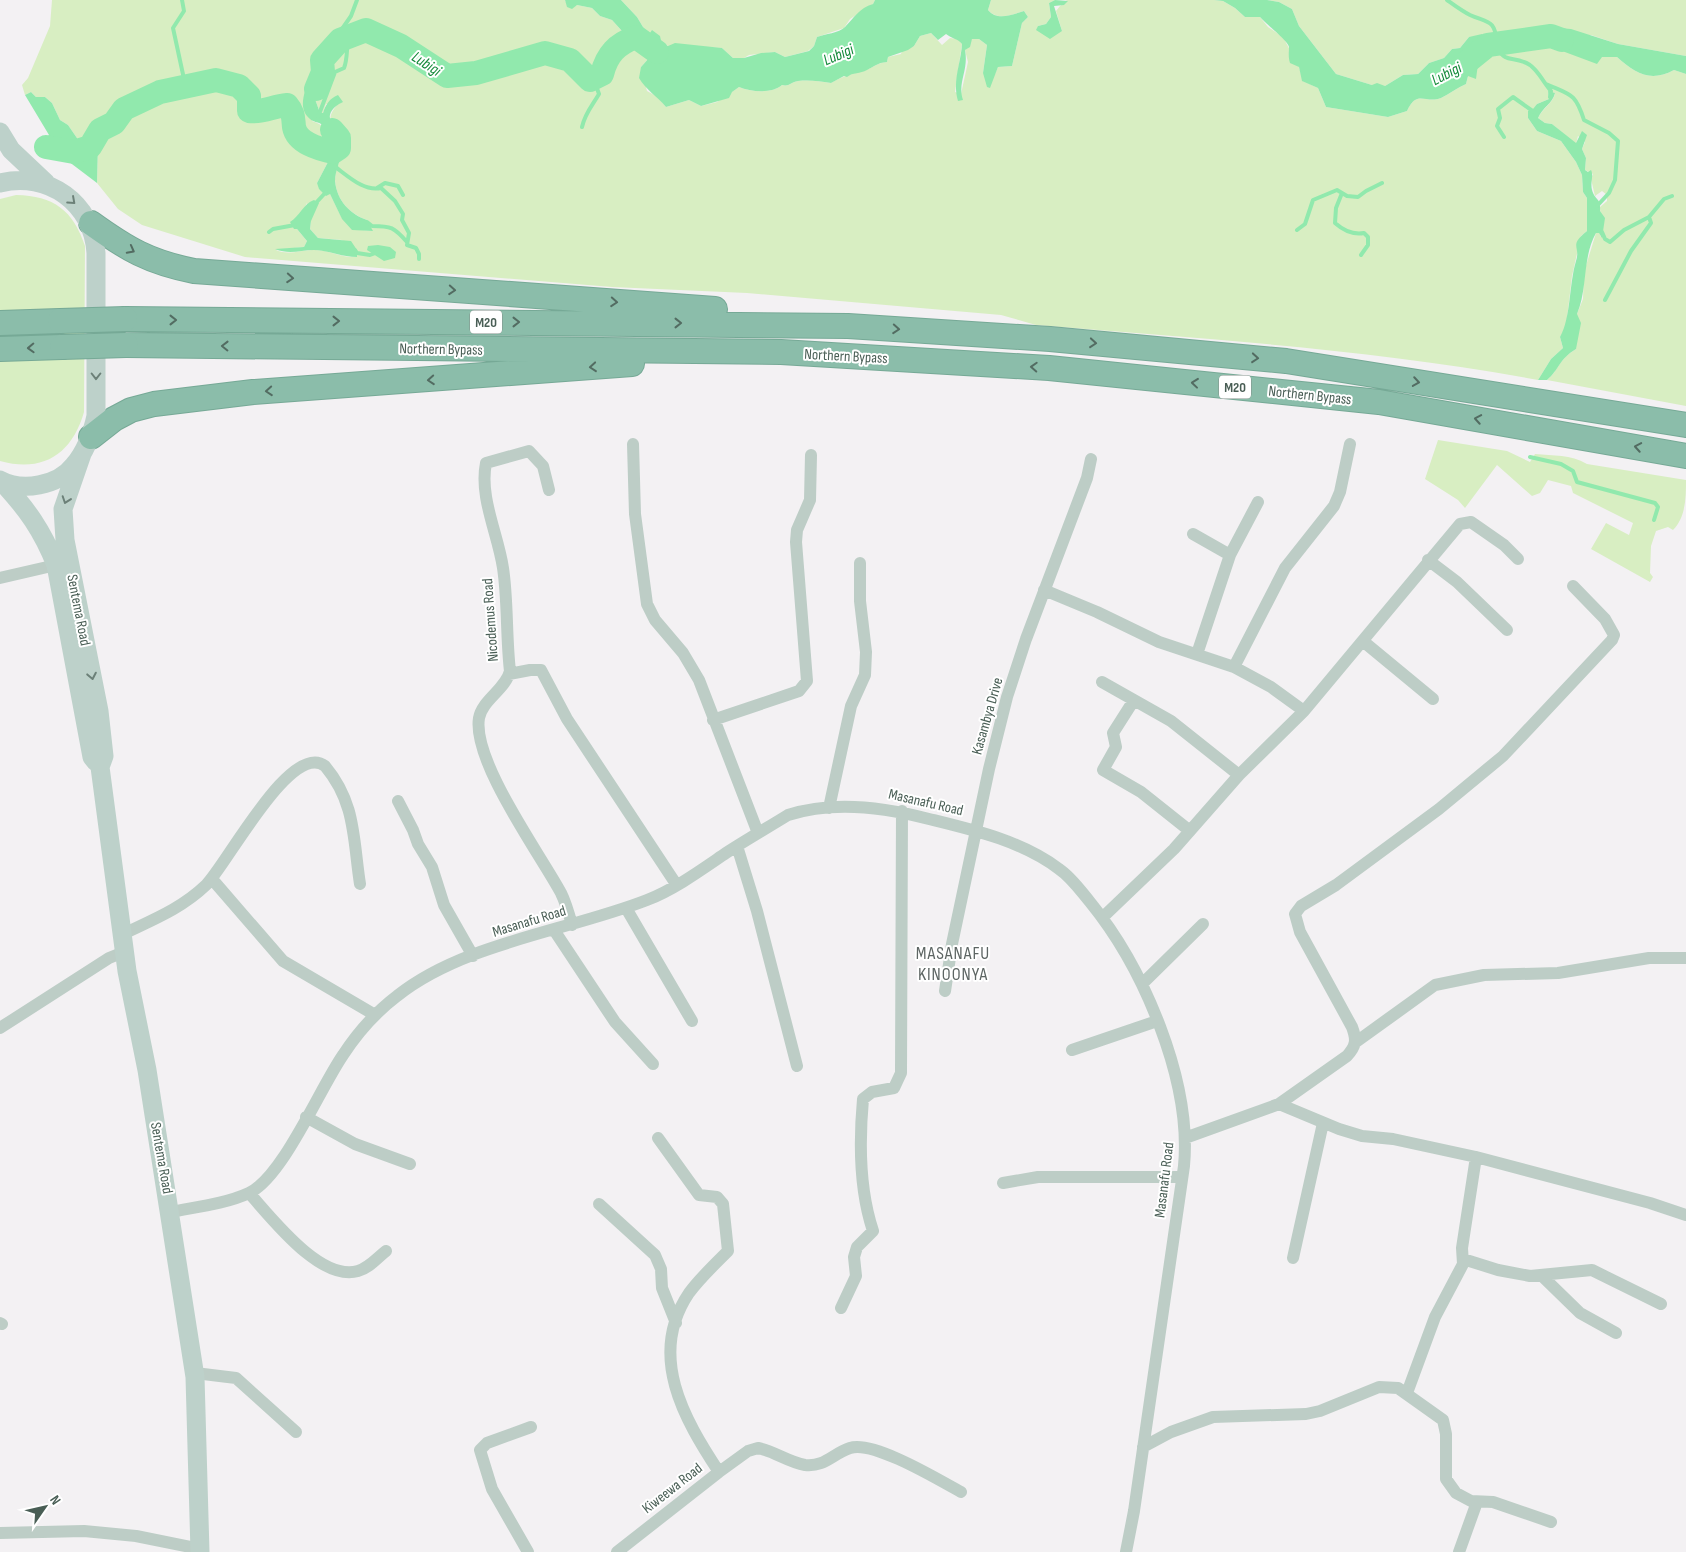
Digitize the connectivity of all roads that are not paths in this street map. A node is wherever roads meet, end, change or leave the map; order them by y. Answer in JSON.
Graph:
{"nodes":[{"id":1,"x":0,"y":132,"type":"edge"},
{"id":2,"x":0,"y":183,"type":"edge"},
{"id":3,"x":48,"y":185,"type":"junction"},
{"id":4,"x":91,"y":223,"type":"junction"},
{"id":5,"x":0,"y":324,"type":"edge"},
{"id":6,"x":848,"y":326,"type":"junction"},
{"id":7,"x":0,"y":348,"type":"edge"},
{"id":8,"x":781,"y":352,"type":"junction"},
{"id":9,"x":1686,"y":425,"type":"edge"},
{"id":10,"x":633,"y":444,"type":"dead end"},
{"id":11,"x":1350,"y":444,"type":"dead end"},
{"id":12,"x":87,"y":445,"type":"junction"},
{"id":13,"x":811,"y":455,"type":"dead end"},
{"id":14,"x":1686,"y":456,"type":"edge"},
{"id":15,"x":1091,"y":459,"type":"dead end"},
{"id":16,"x":1,"y":480,"type":"edge"},
{"id":17,"x":548,"y":490,"type":"dead end"},
{"id":18,"x":1258,"y":502,"type":"dead end"},
{"id":19,"x":1193,"y":534,"type":"dead end"},
{"id":20,"x":1230,"y":555,"type":"junction"},
{"id":21,"x":1518,"y":559,"type":"dead end"},
{"id":22,"x":1428,"y":560,"type":"junction"},
{"id":23,"x":860,"y":563,"type":"dead end"},
{"id":24,"x":56,"y":565,"type":"junction"},
{"id":25,"x":0,"y":578,"type":"edge"},
{"id":26,"x":1573,"y":586,"type":"dead end"},
{"id":27,"x":1044,"y":590,"type":"junction"},
{"id":28,"x":1507,"y":630,"type":"dead end"},
{"id":29,"x":1364,"y":642,"type":"junction"},
{"id":30,"x":1197,"y":654,"type":"junction"},
{"id":31,"x":1234,"y":667,"type":"junction"},
{"id":32,"x":509,"y":674,"type":"junction"},
{"id":33,"x":1102,"y":682,"type":"dead end"},
{"id":34,"x":1433,"y":699,"type":"dead end"},
{"id":35,"x":1134,"y":700,"type":"junction"},
{"id":36,"x":1304,"y":711,"type":"junction"},
{"id":37,"x":713,"y":720,"type":"junction"},
{"id":38,"x":100,"y":767,"type":"junction"},
{"id":39,"x":1239,"y":775,"type":"junction"},
{"id":40,"x":398,"y":801,"type":"dead end"},
{"id":41,"x":829,"y":808,"type":"junction"},
{"id":42,"x":902,"y":811,"type":"junction"},
{"id":43,"x":1190,"y":831,"type":"junction"},
{"id":44,"x":976,"y":832,"type":"junction"},
{"id":45,"x":758,"y":833,"type":"junction"},
{"id":46,"x":737,"y":846,"type":"junction"},
{"id":47,"x":212,"y":879,"type":"junction"},
{"id":48,"x":360,"y":884,"type":"dead end"},
{"id":49,"x":676,"y":884,"type":"junction"},
{"id":50,"x":626,"y":908,"type":"junction"},
{"id":51,"x":1103,"y":918,"type":"junction"},
{"id":52,"x":1203,"y":924,"type":"dead end"},
{"id":53,"x":572,"y":925,"type":"junction"},
{"id":54,"x":554,"y":930,"type":"junction"},
{"id":55,"x":122,"y":943,"type":"junction"},
{"id":56,"x":473,"y":956,"type":"junction"},
{"id":57,"x":1686,"y":958,"type":"edge"},
{"id":58,"x":1142,"y":984,"type":"junction"},
{"id":59,"x":945,"y":991,"type":"dead end"},
{"id":60,"x":375,"y":1015,"type":"junction"},
{"id":61,"x":1157,"y":1021,"type":"junction"},
{"id":62,"x":692,"y":1022,"type":"dead end"},
{"id":63,"x":0,"y":1028,"type":"edge"},
{"id":64,"x":1356,"y":1042,"type":"junction"},
{"id":65,"x":1072,"y":1050,"type":"dead end"},
{"id":66,"x":653,"y":1064,"type":"dead end"},
{"id":67,"x":797,"y":1066,"type":"dead end"},
{"id":68,"x":1280,"y":1104,"type":"junction"},
{"id":69,"x":306,"y":1117,"type":"junction"},
{"id":70,"x":1323,"y":1123,"type":"junction"},
{"id":71,"x":658,"y":1138,"type":"dead end"},
{"id":72,"x":1185,"y":1138,"type":"junction"},
{"id":73,"x":1476,"y":1157,"type":"junction"},
{"id":74,"x":410,"y":1164,"type":"dead end"},
{"id":75,"x":1182,"y":1177,"type":"junction"},
{"id":76,"x":1003,"y":1183,"type":"dead end"},
{"id":77,"x":249,"y":1193,"type":"junction"},
{"id":78,"x":599,"y":1204,"type":"dead end"},
{"id":79,"x":171,"y":1212,"type":"junction"},
{"id":80,"x":1686,"y":1215,"type":"edge"},
{"id":81,"x":386,"y":1251,"type":"dead end"},
{"id":82,"x":1293,"y":1258,"type":"dead end"},
{"id":83,"x":1463,"y":1260,"type":"junction"},
{"id":84,"x":1542,"y":1275,"type":"junction"},
{"id":85,"x":1661,"y":1304,"type":"dead end"},
{"id":86,"x":841,"y":1308,"type":"dead end"},
{"id":87,"x":676,"y":1323,"type":"junction"},
{"id":88,"x":1616,"y":1333,"type":"dead end"},
{"id":89,"x":195,"y":1373,"type":"junction"},
{"id":90,"x":1407,"y":1393,"type":"junction"},
{"id":91,"x":531,"y":1426,"type":"dead end"},
{"id":92,"x":296,"y":1432,"type":"dead end"},
{"id":93,"x":1143,"y":1447,"type":"junction"},
{"id":94,"x":719,"y":1472,"type":"junction"},
{"id":95,"x":961,"y":1492,"type":"dead end"},
{"id":96,"x":1477,"y":1502,"type":"junction"},
{"id":97,"x":1550,"y":1522,"type":"dead end"},
{"id":98,"x":0,"y":1532,"type":"edge"},
{"id":99,"x":200,"y":1550,"type":"edge"},
{"id":100,"x":528,"y":1552,"type":"edge"},
{"id":101,"x":617,"y":1552,"type":"edge"},
{"id":102,"x":1126,"y":1552,"type":"edge"},
{"id":103,"x":1459,"y":1552,"type":"edge"}],
"edges":[{"from":1,"to":3,"type":"main road"},
{"from":2,"to":3,"type":"main road"},
{"from":3,"to":4,"type":"main road","one_way":true},
{"from":4,"to":6,"type":"highway","one_way":true},
{"from":4,"to":12,"type":"main road","name":"Sentema Road","one_way":true},
{"from":5,"to":6,"type":"highway","name":"Northern Bypass","number":"M20","one_way":true,"bridge":true},
{"from":6,"to":9,"type":"highway","name":"Northern Bypass","number":"M20","one_way":true},
{"from":8,"to":7,"type":"highway","name":"Northern Bypass","number":"M20","one_way":true,"bridge":true},
{"from":8,"to":12,"type":"highway","one_way":true},
{"from":14,"to":8,"type":"highway","name":"Northern Bypass","number":"M20","one_way":true},
{"from":10,"to":37,"type":"street"},
{"from":11,"to":31,"type":"street"},
{"from":12,"to":16,"type":"main road"},
{"from":12,"to":38,"type":"main road","name":"Sentema Road","one_way":true},
{"from":13,"to":37,"type":"street"},
{"from":15,"to":27,"type":"street","name":"Kasambya Drive"},
{"from":16,"to":24,"type":"main road","name":"Sentema Road"},
{"from":17,"to":32,"type":"street","name":"Nicodemus Road"},
{"from":18,"to":20,"type":"street"},
{"from":19,"to":20,"type":"street"},
{"from":20,"to":30,"type":"street"},
{"from":21,"to":22,"type":"street"},
{"from":22,"to":28,"type":"street"},
{"from":22,"to":29,"type":"street"},
{"from":23,"to":41,"type":"street"},
{"from":24,"to":25,"type":"street"},
{"from":24,"to":38,"type":"main road","name":"Sentema Road"},
{"from":26,"to":64,"type":"street"},
{"from":27,"to":30,"type":"street"},
{"from":27,"to":44,"type":"street","name":"Kasambya Drive"},
{"from":29,"to":34,"type":"street"},
{"from":29,"to":36,"type":"street"},
{"from":30,"to":31,"type":"street"},
{"from":31,"to":36,"type":"street"},
{"from":32,"to":49,"type":"street"},
{"from":32,"to":53,"type":"street","name":"Nicodemus Road"},
{"from":33,"to":35,"type":"street"},
{"from":35,"to":39,"type":"street"},
{"from":35,"to":43,"type":"street"},
{"from":36,"to":39,"type":"street"},
{"from":37,"to":45,"type":"street"},
{"from":38,"to":55,"type":"main road","name":"Sentema Road"},
{"from":39,"to":43,"type":"street"},
{"from":40,"to":56,"type":"street"},
{"from":41,"to":42,"type":"street","name":"Masanafu Road"},
{"from":41,"to":45,"type":"street","name":"Masanafu Road"},
{"from":42,"to":44,"type":"street","name":"Masanafu Road"},
{"from":42,"to":86,"type":"street"},
{"from":43,"to":51,"type":"street"},
{"from":44,"to":51,"type":"street","name":"Masanafu Road"},
{"from":44,"to":59,"type":"street","name":"Kasambya Drive"},
{"from":45,"to":46,"type":"street","name":"Masanafu Road"},
{"from":46,"to":49,"type":"street","name":"Masanafu Road"},
{"from":46,"to":67,"type":"street"},
{"from":47,"to":48,"type":"street"},
{"from":47,"to":55,"type":"street"},
{"from":47,"to":60,"type":"street"},
{"from":49,"to":50,"type":"street","name":"Masanafu Road"},
{"from":50,"to":53,"type":"street","name":"Masanafu Road"},
{"from":50,"to":62,"type":"street"},
{"from":51,"to":58,"type":"street","name":"Masanafu Road"},
{"from":52,"to":58,"type":"street"},
{"from":53,"to":54,"type":"street","name":"Masanafu Road"},
{"from":54,"to":56,"type":"street","name":"Masanafu Road"},
{"from":54,"to":66,"type":"street"},
{"from":55,"to":63,"type":"street"},
{"from":55,"to":79,"type":"main road","name":"Sentema Road"},
{"from":56,"to":60,"type":"street","name":"Masanafu Road"},
{"from":57,"to":64,"type":"street"},
{"from":58,"to":61,"type":"street","name":"Masanafu Road"},
{"from":60,"to":69,"type":"street","name":"Masanafu Road"},
{"from":61,"to":65,"type":"street"},
{"from":61,"to":72,"type":"street","name":"Masanafu Road"},
{"from":64,"to":68,"type":"street"},
{"from":68,"to":70,"type":"street"},
{"from":68,"to":72,"type":"street"},
{"from":69,"to":74,"type":"street"},
{"from":69,"to":77,"type":"street","name":"Masanafu Road"},
{"from":70,"to":73,"type":"street"},
{"from":70,"to":82,"type":"street"},
{"from":71,"to":87,"type":"street"},
{"from":72,"to":75,"type":"street","name":"Masanafu Road"},
{"from":73,"to":80,"type":"street"},
{"from":73,"to":83,"type":"street"},
{"from":75,"to":76,"type":"street"},
{"from":75,"to":93,"type":"street","name":"Masanafu Road"},
{"from":77,"to":79,"type":"street","name":"Masanafu Road"},
{"from":77,"to":81,"type":"street"},
{"from":78,"to":87,"type":"street"},
{"from":79,"to":89,"type":"main road","name":"Sentema Road"},
{"from":83,"to":84,"type":"street"},
{"from":83,"to":90,"type":"street"},
{"from":84,"to":85,"type":"street"},
{"from":84,"to":88,"type":"street"},
{"from":87,"to":94,"type":"street"},
{"from":89,"to":92,"type":"street"},
{"from":89,"to":99,"type":"main road","name":"Sentema Road"},
{"from":90,"to":93,"type":"street"},
{"from":90,"to":96,"type":"street"},
{"from":91,"to":100,"type":"street"},
{"from":93,"to":102,"type":"street","name":"Masanafu Road"},
{"from":94,"to":95,"type":"street","name":"Kiweewa Road"},
{"from":94,"to":101,"type":"street","name":"Kiweewa Road"},
{"from":96,"to":97,"type":"street"},
{"from":96,"to":103,"type":"street"},
{"from":98,"to":99,"type":"street"}]}
